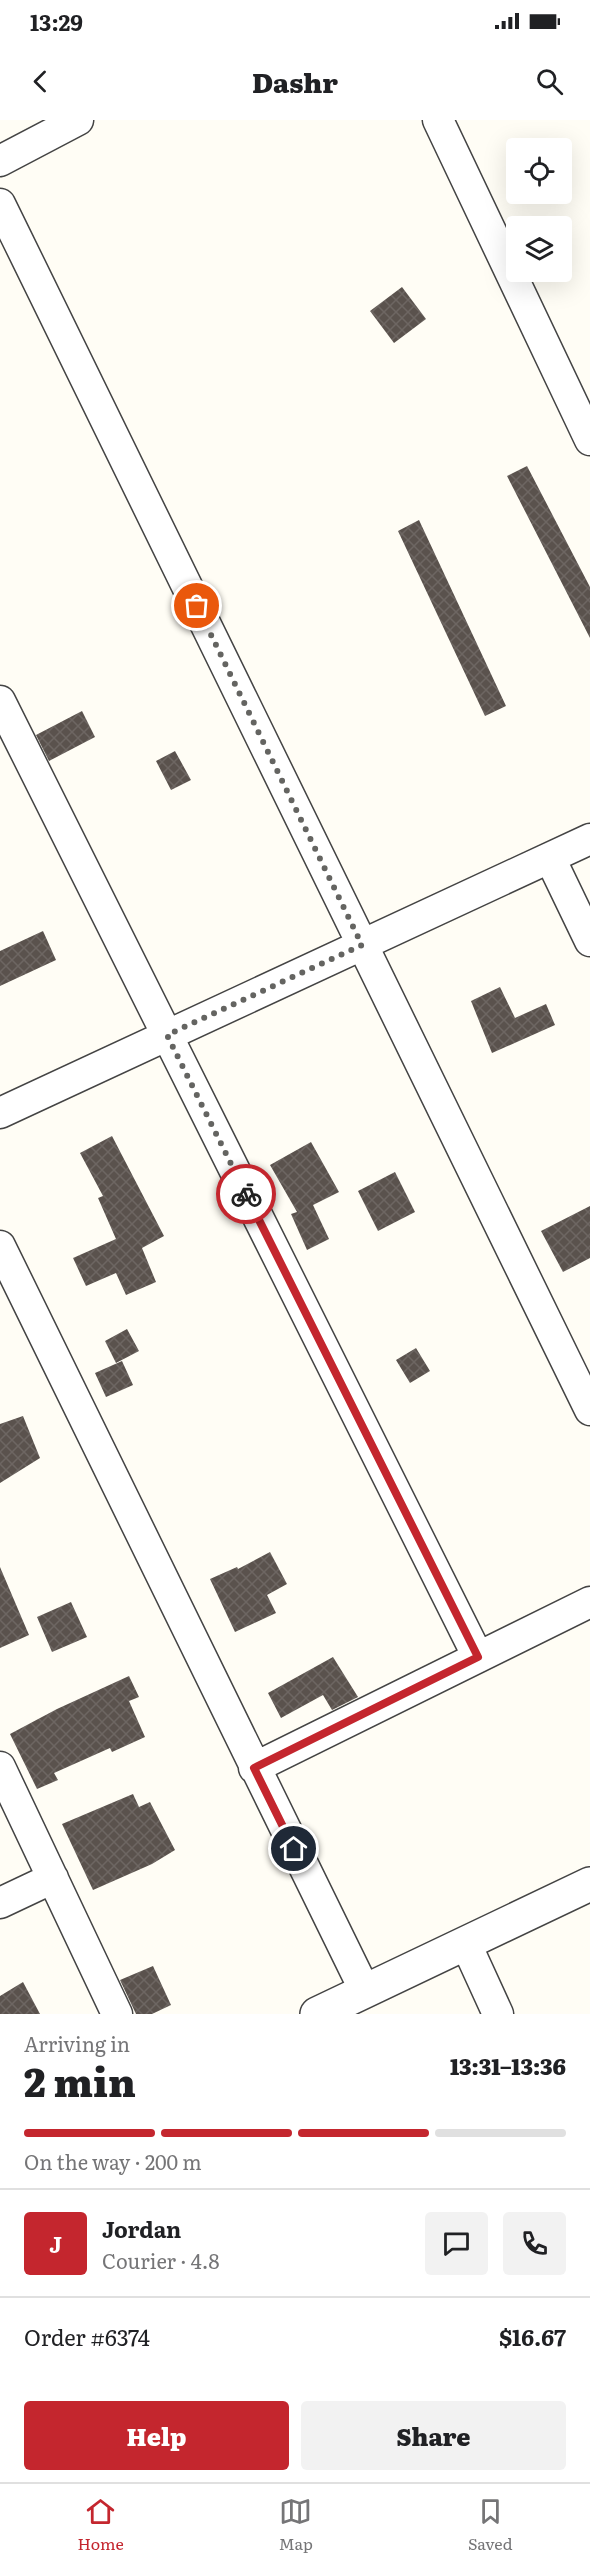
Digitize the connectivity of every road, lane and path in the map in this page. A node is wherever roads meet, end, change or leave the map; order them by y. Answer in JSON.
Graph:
{"nodes":[{"id":1,"x":78,"y":120,"type":"edge"},
{"id":2,"x":438,"y":120,"type":"edge"},
{"id":3,"x":0,"y":160,"type":"edge"},
{"id":4,"x":0,"y":204,"type":"edge"},
{"id":5,"x":590,"y":440,"type":"edge"},
{"id":6,"x":0,"y":701,"type":"edge"},
{"id":7,"x":590,"y":839,"type":"edge"},
{"id":8,"x":550,"y":858,"type":"junction"},
{"id":9,"x":590,"y":941,"type":"edge"},
{"id":10,"x":362,"y":945,"type":"junction"},
{"id":11,"x":167,"y":1035,"type":"junction"},
{"id":12,"x":0,"y":1113,"type":"edge"},
{"id":13,"x":0,"y":1246,"type":"edge"},
{"id":14,"x":590,"y":1410,"type":"edge"},
{"id":15,"x":590,"y":1602,"type":"edge"},
{"id":16,"x":478,"y":1657,"type":"junction"},
{"id":17,"x":0,"y":1767,"type":"edge"},
{"id":18,"x":254,"y":1768,"type":"junction"},
{"id":19,"x":53,"y":1878,"type":"junction"},
{"id":20,"x":590,"y":1884,"type":"edge"},
{"id":21,"x":0,"y":1903,"type":"edge"},
{"id":22,"x":466,"y":1944,"type":"junction"},
{"id":23,"x":365,"y":1991,"type":"junction"},
{"id":24,"x":117,"y":2014,"type":"edge"},
{"id":25,"x":317,"y":2014,"type":"edge"},
{"id":26,"x":498,"y":2014,"type":"edge"}],
"edges":[{"from":1,"to":3,"type":"street"},
{"from":2,"to":5,"type":"street"},
{"from":4,"to":10,"type":"street"},
{"from":6,"to":11,"type":"street"},
{"from":7,"to":8,"type":"street"},
{"from":8,"to":9,"type":"street"},
{"from":8,"to":10,"type":"street"},
{"from":10,"to":11,"type":"street"},
{"from":10,"to":14,"type":"street"},
{"from":11,"to":12,"type":"street"},
{"from":11,"to":16,"type":"street"},
{"from":13,"to":18,"type":"street"},
{"from":15,"to":16,"type":"street"},
{"from":16,"to":18,"type":"street"},
{"from":17,"to":19,"type":"street"},
{"from":18,"to":23,"type":"street"},
{"from":19,"to":21,"type":"street"},
{"from":19,"to":24,"type":"street"},
{"from":20,"to":22,"type":"street"},
{"from":22,"to":23,"type":"street"},
{"from":22,"to":26,"type":"street"},
{"from":23,"to":25,"type":"street"}]}
